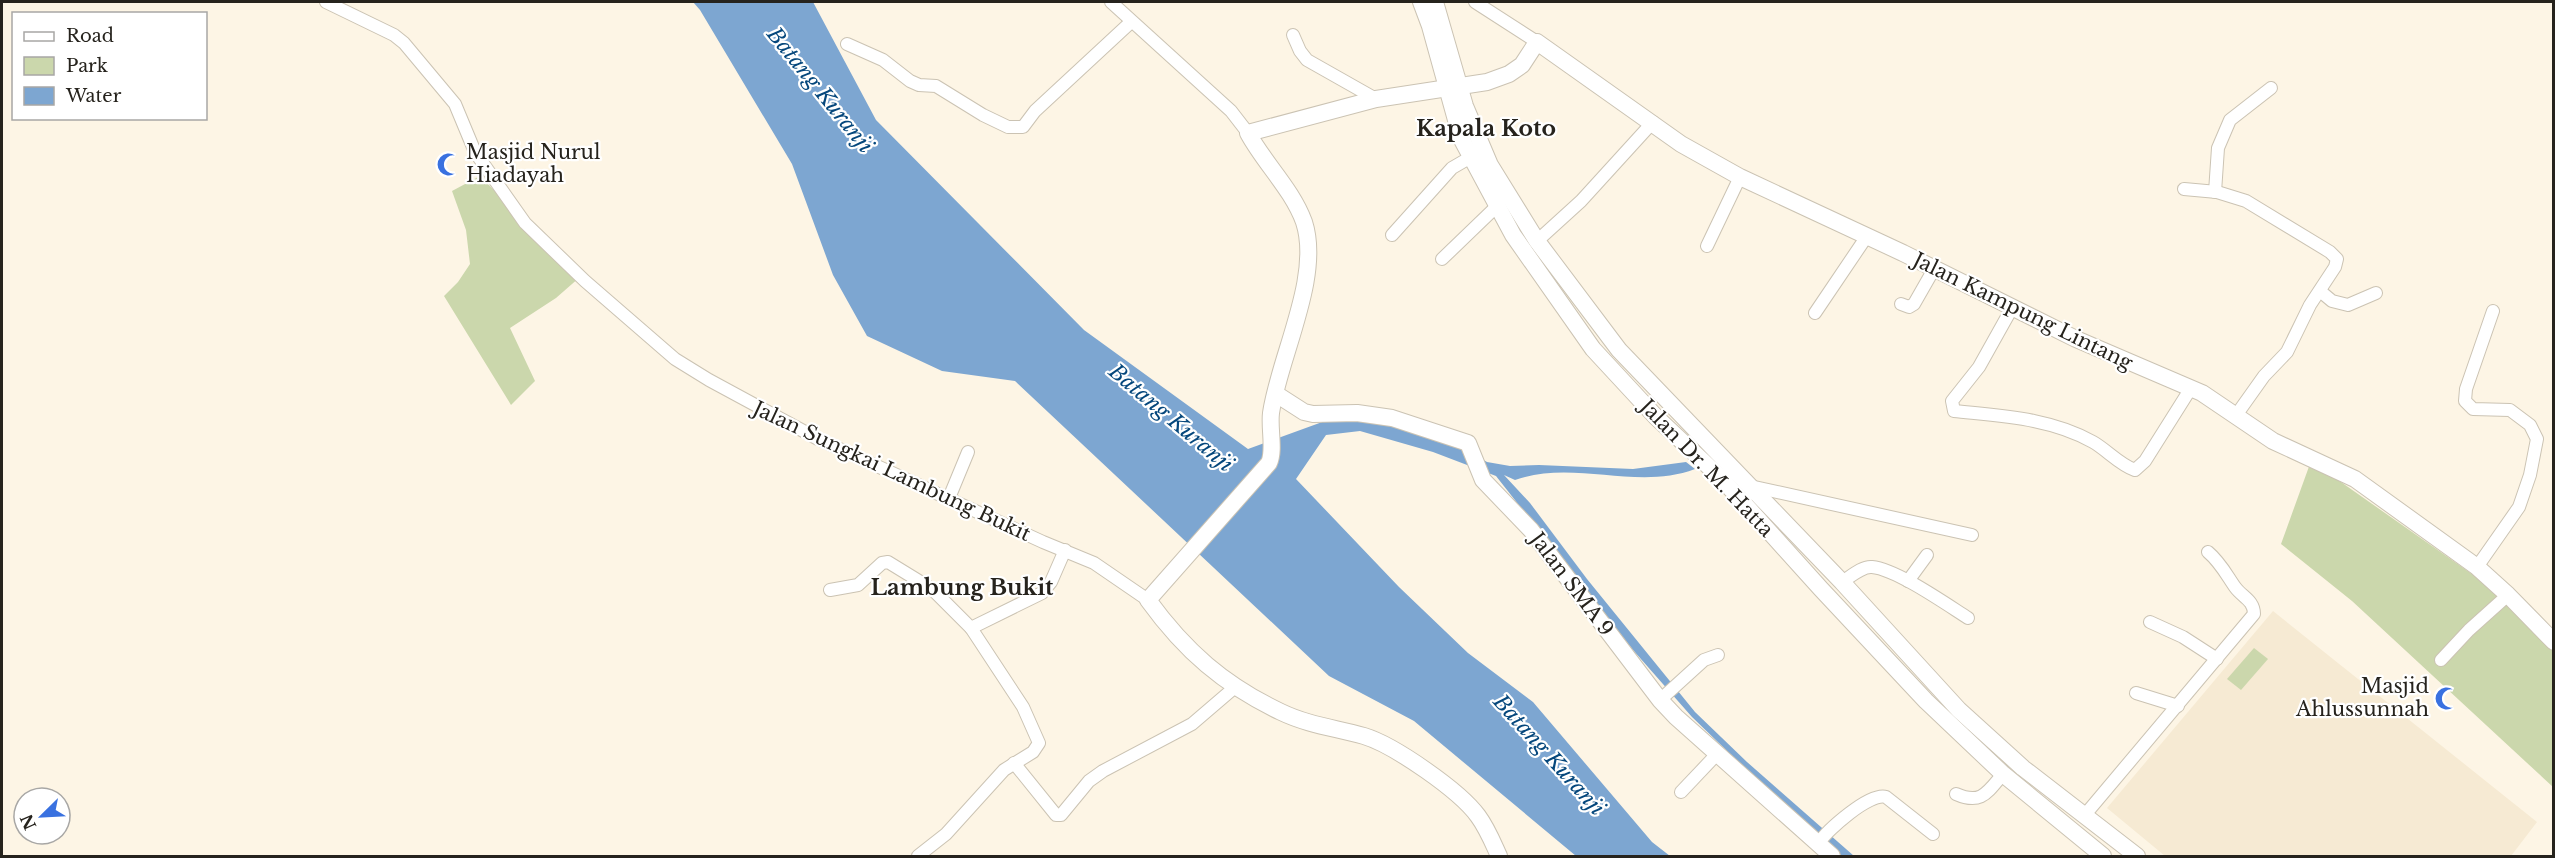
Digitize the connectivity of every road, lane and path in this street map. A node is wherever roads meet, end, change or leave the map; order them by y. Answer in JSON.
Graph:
{"nodes":[{"id":1,"x":326,"y":2,"type":"edge"},
{"id":2,"x":1111,"y":2,"type":"edge"},
{"id":3,"x":1421,"y":2,"type":"edge"},
{"id":4,"x":1435,"y":2,"type":"edge"},
{"id":5,"x":1475,"y":2,"type":"edge"},
{"id":6,"x":1131,"y":21,"type":"junction"},
{"id":7,"x":1293,"y":35,"type":"dead end"},
{"id":8,"x":1537,"y":42,"type":"junction"},
{"id":9,"x":847,"y":44,"type":"dead end"},
{"id":10,"x":1453,"y":87,"type":"junction"},
{"id":11,"x":2271,"y":88,"type":"dead end"},
{"id":12,"x":1376,"y":99,"type":"junction"},
{"id":13,"x":1653,"y":122,"type":"junction"},
{"id":14,"x":1248,"y":133,"type":"junction"},
{"id":15,"x":1471,"y":157,"type":"junction"},
{"id":16,"x":1740,"y":177,"type":"junction"},
{"id":17,"x":2184,"y":189,"type":"dead end"},
{"id":18,"x":2215,"y":192,"type":"junction"},
{"id":19,"x":1496,"y":207,"type":"junction"},
{"id":20,"x":1392,"y":235,"type":"dead end"},
{"id":21,"x":1867,"y":236,"type":"junction"},
{"id":22,"x":1537,"y":242,"type":"junction"},
{"id":23,"x":1707,"y":246,"type":"dead end"},
{"id":24,"x":1442,"y":259,"type":"dead end"},
{"id":25,"x":1934,"y":268,"type":"junction"},
{"id":26,"x":2320,"y":291,"type":"junction"},
{"id":27,"x":2376,"y":292,"type":"dead end"},
{"id":28,"x":1901,"y":304,"type":"dead end"},
{"id":29,"x":2012,"y":308,"type":"junction"},
{"id":30,"x":2493,"y":311,"type":"dead end"},
{"id":31,"x":1815,"y":313,"type":"dead end"},
{"id":32,"x":2191,"y":388,"type":"junction"},
{"id":33,"x":1276,"y":394,"type":"junction"},
{"id":34,"x":2237,"y":414,"type":"junction"},
{"id":35,"x":968,"y":452,"type":"dead end"},
{"id":36,"x":1755,"y":491,"type":"junction"},
{"id":37,"x":949,"y":498,"type":"junction"},
{"id":38,"x":1972,"y":535,"type":"dead end"},
{"id":39,"x":1065,"y":550,"type":"junction"},
{"id":40,"x":2208,"y":552,"type":"dead end"},
{"id":41,"x":1927,"y":555,"type":"dead end"},
{"id":42,"x":2476,"y":567,"type":"junction"},
{"id":43,"x":1908,"y":581,"type":"junction"},
{"id":44,"x":1842,"y":582,"type":"junction"},
{"id":45,"x":830,"y":590,"type":"dead end"},
{"id":46,"x":2508,"y":595,"type":"junction"},
{"id":47,"x":1148,"y":600,"type":"junction"},
{"id":48,"x":1968,"y":618,"type":"dead end"},
{"id":49,"x":2150,"y":622,"type":"dead end"},
{"id":50,"x":971,"y":628,"type":"junction"},
{"id":51,"x":2553,"y":642,"type":"edge"},
{"id":52,"x":1718,"y":655,"type":"dead end"},
{"id":53,"x":2217,"y":659,"type":"junction"},
{"id":54,"x":2441,"y":660,"type":"dead end"},
{"id":55,"x":1234,"y":687,"type":"junction"},
{"id":56,"x":2136,"y":693,"type":"dead end"},
{"id":57,"x":1664,"y":696,"type":"junction"},
{"id":58,"x":2178,"y":706,"type":"junction"},
{"id":59,"x":1717,"y":754,"type":"junction"},
{"id":60,"x":1014,"y":763,"type":"junction"},
{"id":61,"x":2023,"y":768,"type":"junction"},
{"id":62,"x":2007,"y":778,"type":"junction"},
{"id":63,"x":1681,"y":792,"type":"dead end"},
{"id":64,"x":1956,"y":794,"type":"dead end"},
{"id":65,"x":2084,"y":816,"type":"junction"},
{"id":66,"x":1933,"y":834,"type":"dead end"},
{"id":67,"x":1822,"y":839,"type":"junction"},
{"id":68,"x":918,"y":856,"type":"edge"},
{"id":69,"x":1499,"y":856,"type":"edge"},
{"id":70,"x":1832,"y":856,"type":"edge"},
{"id":71,"x":2103,"y":856,"type":"edge"},
{"id":72,"x":2137,"y":856,"type":"edge"}],
"edges":[{"from":1,"to":37,"type":"street","name":"Jalan Sungkai Lambung Bukit"},
{"from":2,"to":6,"type":"street"},
{"from":3,"to":10,"type":"street","name":"Jalan Dr. M. Hatta"},
{"from":4,"to":10,"type":"street","name":"Jalan Dr. M. Hatta"},
{"from":5,"to":8,"type":"street","name":"Jalan Kampung Lintang"},
{"from":6,"to":9,"type":"street"},
{"from":6,"to":14,"type":"street"},
{"from":7,"to":12,"type":"street"},
{"from":8,"to":10,"type":"street"},
{"from":8,"to":13,"type":"street","name":"Jalan Kampung Lintang"},
{"from":10,"to":12,"type":"street"},
{"from":10,"to":15,"type":"street","name":"Jalan Dr. M. Hatta"},
{"from":10,"to":22,"type":"street","name":"Jalan Dr. M. Hatta"},
{"from":11,"to":18,"type":"street"},
{"from":12,"to":14,"type":"street"},
{"from":13,"to":16,"type":"street","name":"Jalan Kampung Lintang"},
{"from":13,"to":22,"type":"street"},
{"from":14,"to":33,"type":"street"},
{"from":15,"to":19,"type":"street","name":"Jalan Dr. M. Hatta"},
{"from":15,"to":20,"type":"street"},
{"from":16,"to":21,"type":"street","name":"Jalan Kampung Lintang"},
{"from":16,"to":23,"type":"street"},
{"from":17,"to":18,"type":"street"},
{"from":18,"to":26,"type":"street"},
{"from":19,"to":24,"type":"street"},
{"from":19,"to":62,"type":"street","name":"Jalan Dr. M. Hatta"},
{"from":21,"to":25,"type":"street","name":"Jalan Kampung Lintang"},
{"from":21,"to":31,"type":"street"},
{"from":22,"to":36,"type":"street","name":"Jalan Dr. M. Hatta"},
{"from":25,"to":28,"type":"street"},
{"from":25,"to":29,"type":"street","name":"Jalan Kampung Lintang"},
{"from":26,"to":27,"type":"street"},
{"from":26,"to":34,"type":"street"},
{"from":29,"to":32,"type":"street","name":"Jalan Kampung Lintang"},
{"from":29,"to":32,"type":"street"},
{"from":30,"to":42,"type":"street"},
{"from":32,"to":34,"type":"street","name":"Jalan Kampung Lintang"},
{"from":33,"to":47,"type":"street"},
{"from":33,"to":57,"type":"street","name":"Jalan SMA 9"},
{"from":34,"to":42,"type":"street","name":"Jalan Kampung Lintang"},
{"from":35,"to":37,"type":"street"},
{"from":36,"to":38,"type":"street"},
{"from":36,"to":44,"type":"street","name":"Jalan Dr. M. Hatta"},
{"from":37,"to":39,"type":"street","name":"Jalan Sungkai Lambung Bukit"},
{"from":39,"to":47,"type":"street","name":"Jalan Sungkai Lambung Bukit"},
{"from":39,"to":50,"type":"street"},
{"from":40,"to":53,"type":"street"},
{"from":41,"to":43,"type":"street"},
{"from":42,"to":46,"type":"street","name":"Jalan Kampung Lintang"},
{"from":43,"to":44,"type":"street"},
{"from":43,"to":48,"type":"street"},
{"from":44,"to":61,"type":"street","name":"Jalan Dr. M. Hatta"},
{"from":45,"to":50,"type":"street"},
{"from":46,"to":51,"type":"street","name":"Jalan Kampung Lintang"},
{"from":46,"to":54,"type":"street"},
{"from":47,"to":55,"type":"street"},
{"from":49,"to":53,"type":"street"},
{"from":50,"to":60,"type":"street"},
{"from":52,"to":57,"type":"street"},
{"from":53,"to":58,"type":"street"},
{"from":55,"to":60,"type":"street"},
{"from":55,"to":69,"type":"street"},
{"from":56,"to":58,"type":"street"},
{"from":57,"to":59,"type":"street","name":"Jalan SMA 9"},
{"from":58,"to":65,"type":"street"},
{"from":59,"to":63,"type":"street"},
{"from":59,"to":67,"type":"street","name":"Jalan SMA 9"},
{"from":60,"to":68,"type":"street"},
{"from":61,"to":62,"type":"street"},
{"from":61,"to":65,"type":"street","name":"Jalan Dr. M. Hatta"},
{"from":62,"to":64,"type":"street"},
{"from":62,"to":71,"type":"street","name":"Jalan Dr. M. Hatta"},
{"from":65,"to":72,"type":"street"},
{"from":66,"to":67,"type":"street"},
{"from":67,"to":70,"type":"street","name":"Jalan SMA 9"}]}
